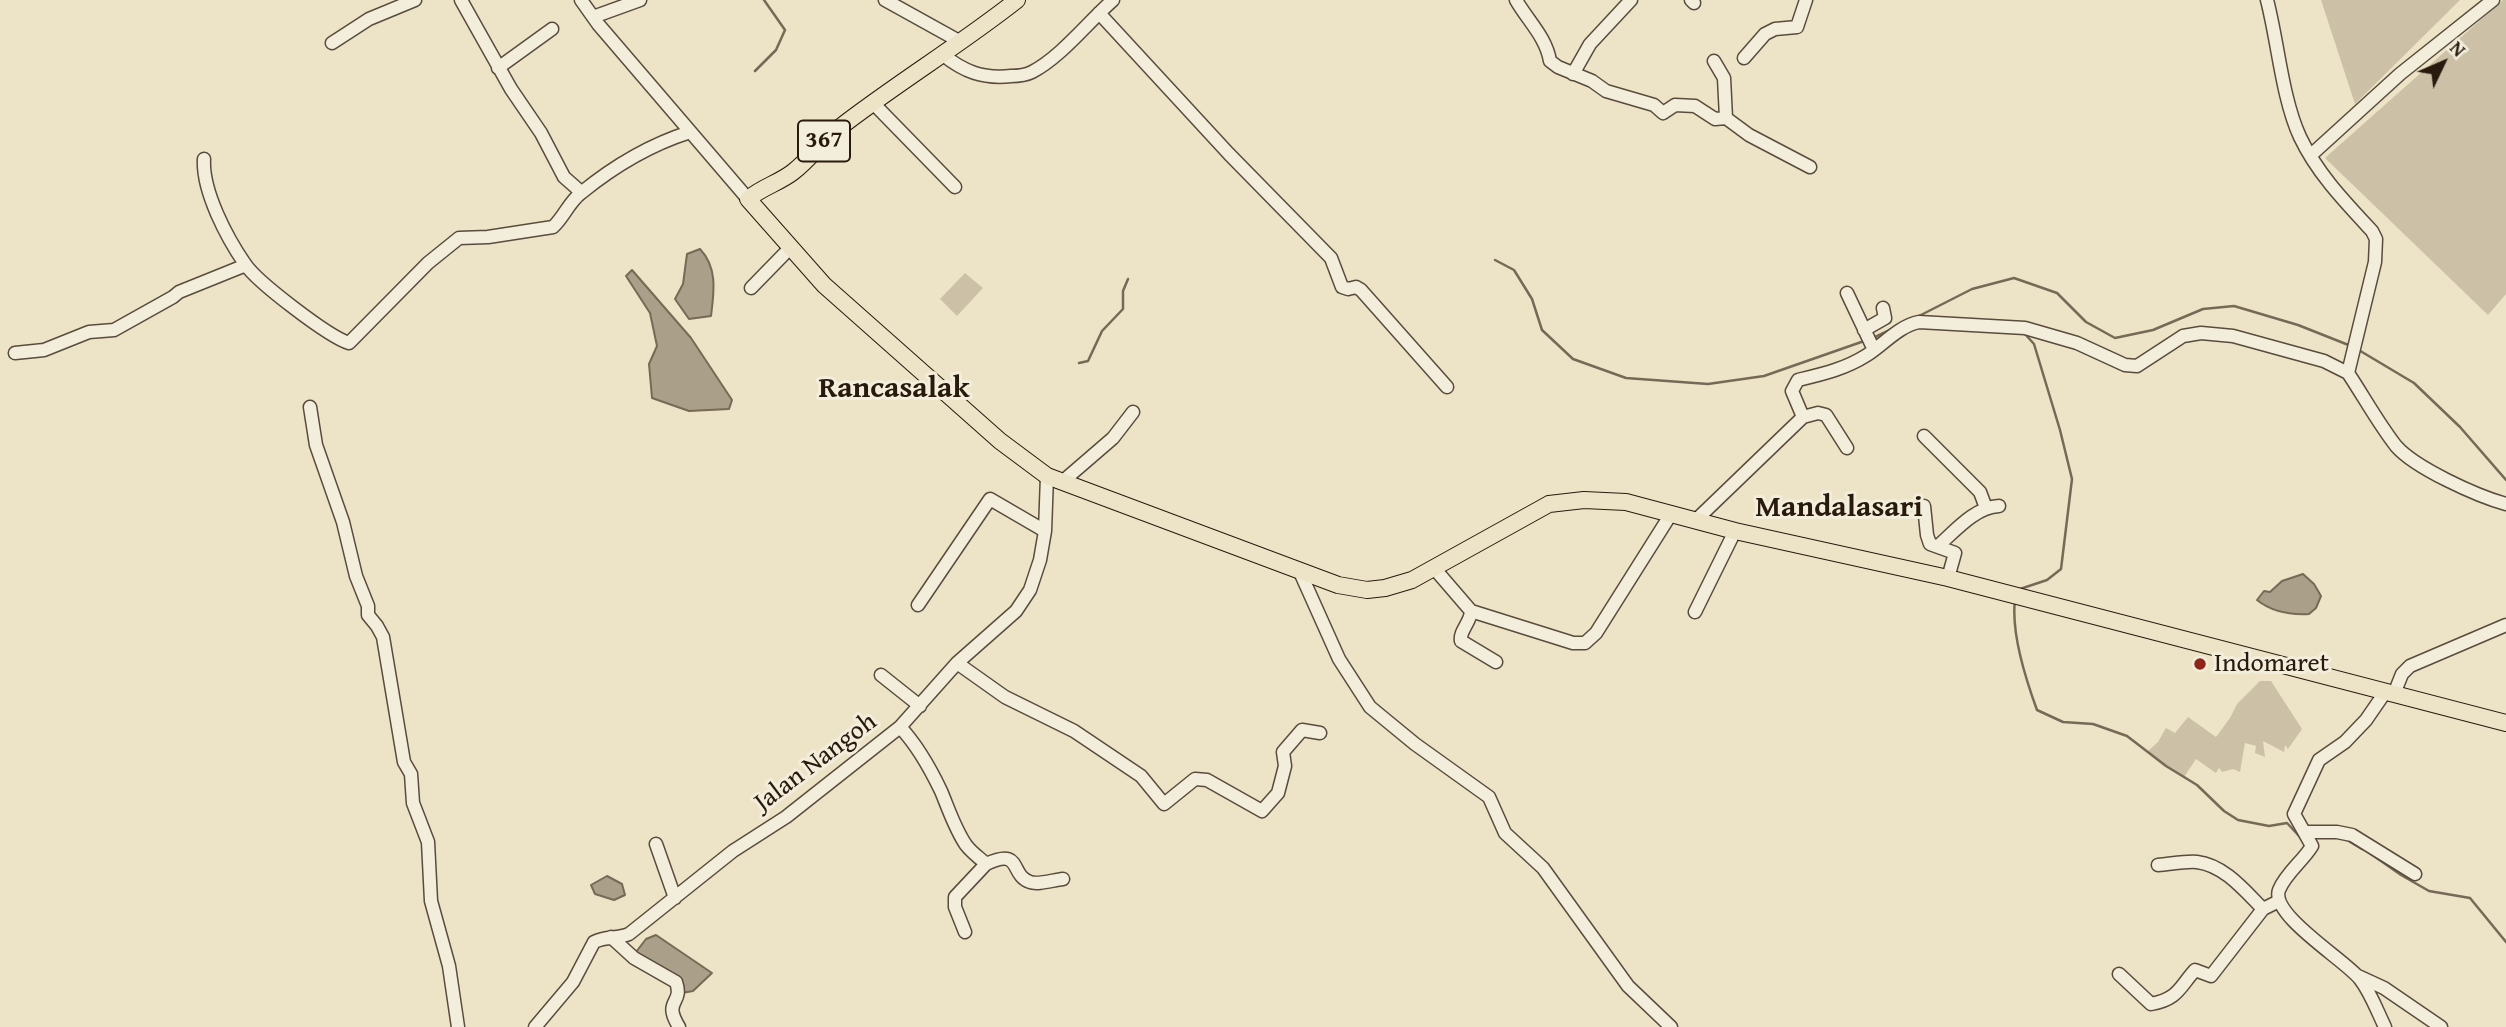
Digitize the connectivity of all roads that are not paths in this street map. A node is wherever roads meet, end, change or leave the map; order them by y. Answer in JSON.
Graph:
{"nodes":[{"id":1,"x":415,"y":0,"type":"edge"},
{"id":2,"x":461,"y":0,"type":"edge"},
{"id":3,"x":582,"y":0,"type":"edge"},
{"id":4,"x":640,"y":0,"type":"edge"},
{"id":5,"x":885,"y":0,"type":"edge"},
{"id":6,"x":1017,"y":0,"type":"edge"},
{"id":7,"x":1113,"y":0,"type":"edge"},
{"id":8,"x":1516,"y":0,"type":"edge"},
{"id":9,"x":1631,"y":0,"type":"edge"},
{"id":10,"x":1806,"y":0,"type":"edge"},
{"id":11,"x":2267,"y":0,"type":"edge"},
{"id":12,"x":2493,"y":0,"type":"edge"},
{"id":13,"x":1098,"y":13,"type":"junction"},
{"id":14,"x":593,"y":17,"type":"junction"},
{"id":15,"x":552,"y":29,"type":"dead end"},
{"id":16,"x":959,"y":41,"type":"junction"},
{"id":17,"x":332,"y":43,"type":"dead end"},
{"id":18,"x":942,"y":54,"type":"junction"},
{"id":19,"x":1744,"y":58,"type":"dead end"},
{"id":20,"x":1714,"y":61,"type":"dead end"},
{"id":21,"x":498,"y":68,"type":"junction"},
{"id":22,"x":1573,"y":74,"type":"junction"},
{"id":23,"x":878,"y":108,"type":"junction"},
{"id":24,"x":1726,"y":118,"type":"junction"},
{"id":25,"x":690,"y":132,"type":"junction"},
{"id":26,"x":2311,"y":155,"type":"junction"},
{"id":27,"x":204,"y":159,"type":"dead end"},
{"id":28,"x":1810,"y":167,"type":"dead end"},
{"id":29,"x":955,"y":187,"type":"dead end"},
{"id":30,"x":581,"y":192,"type":"junction"},
{"id":31,"x":748,"y":199,"type":"junction"},
{"id":32,"x":790,"y":248,"type":"junction"},
{"id":33,"x":246,"y":265,"type":"junction"},
{"id":34,"x":751,"y":288,"type":"dead end"},
{"id":35,"x":1847,"y":293,"type":"dead end"},
{"id":36,"x":1883,"y":309,"type":"dead end"},
{"id":37,"x":1869,"y":339,"type":"junction"},
{"id":38,"x":15,"y":353,"type":"dead end"},
{"id":39,"x":2348,"y":373,"type":"junction"},
{"id":40,"x":1447,"y":387,"type":"dead end"},
{"id":41,"x":310,"y":407,"type":"dead end"},
{"id":42,"x":1133,"y":412,"type":"dead end"},
{"id":43,"x":1803,"y":417,"type":"junction"},
{"id":44,"x":1924,"y":436,"type":"dead end"},
{"id":45,"x":1847,"y":448,"type":"dead end"},
{"id":46,"x":1055,"y":479,"type":"junction"},
{"id":47,"x":2506,"y":504,"type":"edge"},
{"id":48,"x":1924,"y":506,"type":"dead end"},
{"id":49,"x":1671,"y":513,"type":"junction"},
{"id":50,"x":1695,"y":521,"type":"junction"},
{"id":51,"x":1045,"y":531,"type":"junction"},
{"id":52,"x":1735,"y":531,"type":"junction"},
{"id":53,"x":1938,"y":546,"type":"junction"},
{"id":54,"x":1434,"y":568,"type":"junction"},
{"id":55,"x":1300,"y":572,"type":"junction"},
{"id":56,"x":1948,"y":578,"type":"junction"},
{"id":57,"x":918,"y":605,"type":"dead end"},
{"id":58,"x":1471,"y":611,"type":"junction"},
{"id":59,"x":1695,"y":612,"type":"dead end"},
{"id":60,"x":2506,"y":625,"type":"edge"},
{"id":61,"x":1496,"y":662,"type":"dead end"},
{"id":62,"x":957,"y":663,"type":"junction"},
{"id":63,"x":881,"y":675,"type":"dead end"},
{"id":64,"x":2390,"y":693,"type":"junction"},
{"id":65,"x":920,"y":706,"type":"junction"},
{"id":66,"x":2506,"y":723,"type":"edge"},
{"id":67,"x":900,"y":727,"type":"junction"},
{"id":68,"x":1320,"y":733,"type":"dead end"},
{"id":69,"x":2307,"y":837,"type":"junction"},
{"id":70,"x":656,"y":844,"type":"dead end"},
{"id":71,"x":986,"y":864,"type":"junction"},
{"id":72,"x":2158,"y":865,"type":"dead end"},
{"id":73,"x":2415,"y":874,"type":"dead end"},
{"id":74,"x":1063,"y":879,"type":"dead end"},
{"id":75,"x":675,"y":898,"type":"junction"},
{"id":76,"x":2279,"y":901,"type":"junction"},
{"id":77,"x":2263,"y":909,"type":"junction"},
{"id":78,"x":965,"y":932,"type":"dead end"},
{"id":79,"x":611,"y":937,"type":"junction"},
{"id":80,"x":2119,"y":974,"type":"dead end"},
{"id":81,"x":2358,"y":976,"type":"junction"},
{"id":82,"x":458,"y":1027,"type":"edge"},
{"id":83,"x":535,"y":1027,"type":"edge"},
{"id":84,"x":679,"y":1027,"type":"edge"},
{"id":85,"x":1671,"y":1027,"type":"edge"},
{"id":86,"x":2385,"y":1027,"type":"edge"},
{"id":87,"x":2441,"y":1027,"type":"edge"}],
"edges":[{"from":1,"to":17,"type":"street"},
{"from":2,"to":21,"type":"street"},
{"from":3,"to":14,"type":"street"},
{"from":4,"to":14,"type":"street"},
{"from":5,"to":16,"type":"street"},
{"from":6,"to":16,"type":"main road","number":"367"},
{"from":7,"to":13,"type":"street"},
{"from":8,"to":22,"type":"street"},
{"from":9,"to":22,"type":"street"},
{"from":10,"to":19,"type":"street"},
{"from":11,"to":26,"type":"street"},
{"from":12,"to":26,"type":"street"},
{"from":13,"to":18,"type":"street"},
{"from":13,"to":40,"type":"street"},
{"from":14,"to":25,"type":"street"},
{"from":15,"to":21,"type":"street"},
{"from":16,"to":18,"type":"main road","number":"367"},
{"from":18,"to":23,"type":"main road","number":"367"},
{"from":20,"to":24,"type":"street"},
{"from":21,"to":30,"type":"street"},
{"from":22,"to":24,"type":"street"},
{"from":23,"to":29,"type":"street"},
{"from":23,"to":31,"type":"main road","number":"367"},
{"from":24,"to":28,"type":"street"},
{"from":25,"to":30,"type":"street"},
{"from":25,"to":31,"type":"street"},
{"from":26,"to":39,"type":"street"},
{"from":27,"to":33,"type":"street"},
{"from":30,"to":33,"type":"street"},
{"from":31,"to":32,"type":"main road"},
{"from":32,"to":34,"type":"street"},
{"from":32,"to":46,"type":"main road"},
{"from":33,"to":38,"type":"street"},
{"from":35,"to":37,"type":"street"},
{"from":36,"to":37,"type":"street"},
{"from":37,"to":39,"type":"street"},
{"from":37,"to":43,"type":"street"},
{"from":39,"to":47,"type":"street"},
{"from":41,"to":82,"type":"street"},
{"from":42,"to":46,"type":"street"},
{"from":43,"to":45,"type":"street"},
{"from":43,"to":50,"type":"street"},
{"from":44,"to":53,"type":"street"},
{"from":46,"to":51,"type":"street","name":"Jalan Nangoh"},
{"from":46,"to":55,"type":"main road"},
{"from":48,"to":53,"type":"street"},
{"from":49,"to":50,"type":"main road"},
{"from":49,"to":54,"type":"main road"},
{"from":49,"to":58,"type":"street"},
{"from":50,"to":52,"type":"main road"},
{"from":51,"to":57,"type":"street"},
{"from":51,"to":62,"type":"street","name":"Jalan Nangoh"},
{"from":52,"to":56,"type":"main road"},
{"from":52,"to":59,"type":"street"},
{"from":53,"to":56,"type":"street"},
{"from":54,"to":55,"type":"main road"},
{"from":54,"to":58,"type":"street"},
{"from":55,"to":85,"type":"street"},
{"from":56,"to":64,"type":"main road"},
{"from":58,"to":61,"type":"street"},
{"from":60,"to":64,"type":"street"},
{"from":62,"to":65,"type":"street","name":"Jalan Nangoh"},
{"from":62,"to":68,"type":"street"},
{"from":63,"to":65,"type":"street"},
{"from":64,"to":66,"type":"main road"},
{"from":64,"to":69,"type":"street"},
{"from":65,"to":67,"type":"street","name":"Jalan Nangoh"},
{"from":67,"to":71,"type":"street"},
{"from":67,"to":75,"type":"street","name":"Jalan Nangoh"},
{"from":69,"to":73,"type":"street"},
{"from":69,"to":76,"type":"street"},
{"from":70,"to":75,"type":"street"},
{"from":71,"to":74,"type":"street"},
{"from":71,"to":78,"type":"street"},
{"from":72,"to":77,"type":"street"},
{"from":75,"to":79,"type":"street","name":"Jalan Nangoh"},
{"from":76,"to":77,"type":"street"},
{"from":76,"to":81,"type":"street"},
{"from":77,"to":80,"type":"street"},
{"from":79,"to":83,"type":"street","name":"Jalan Nangoh"},
{"from":79,"to":84,"type":"street"},
{"from":81,"to":86,"type":"street"},
{"from":81,"to":87,"type":"street"}]}
